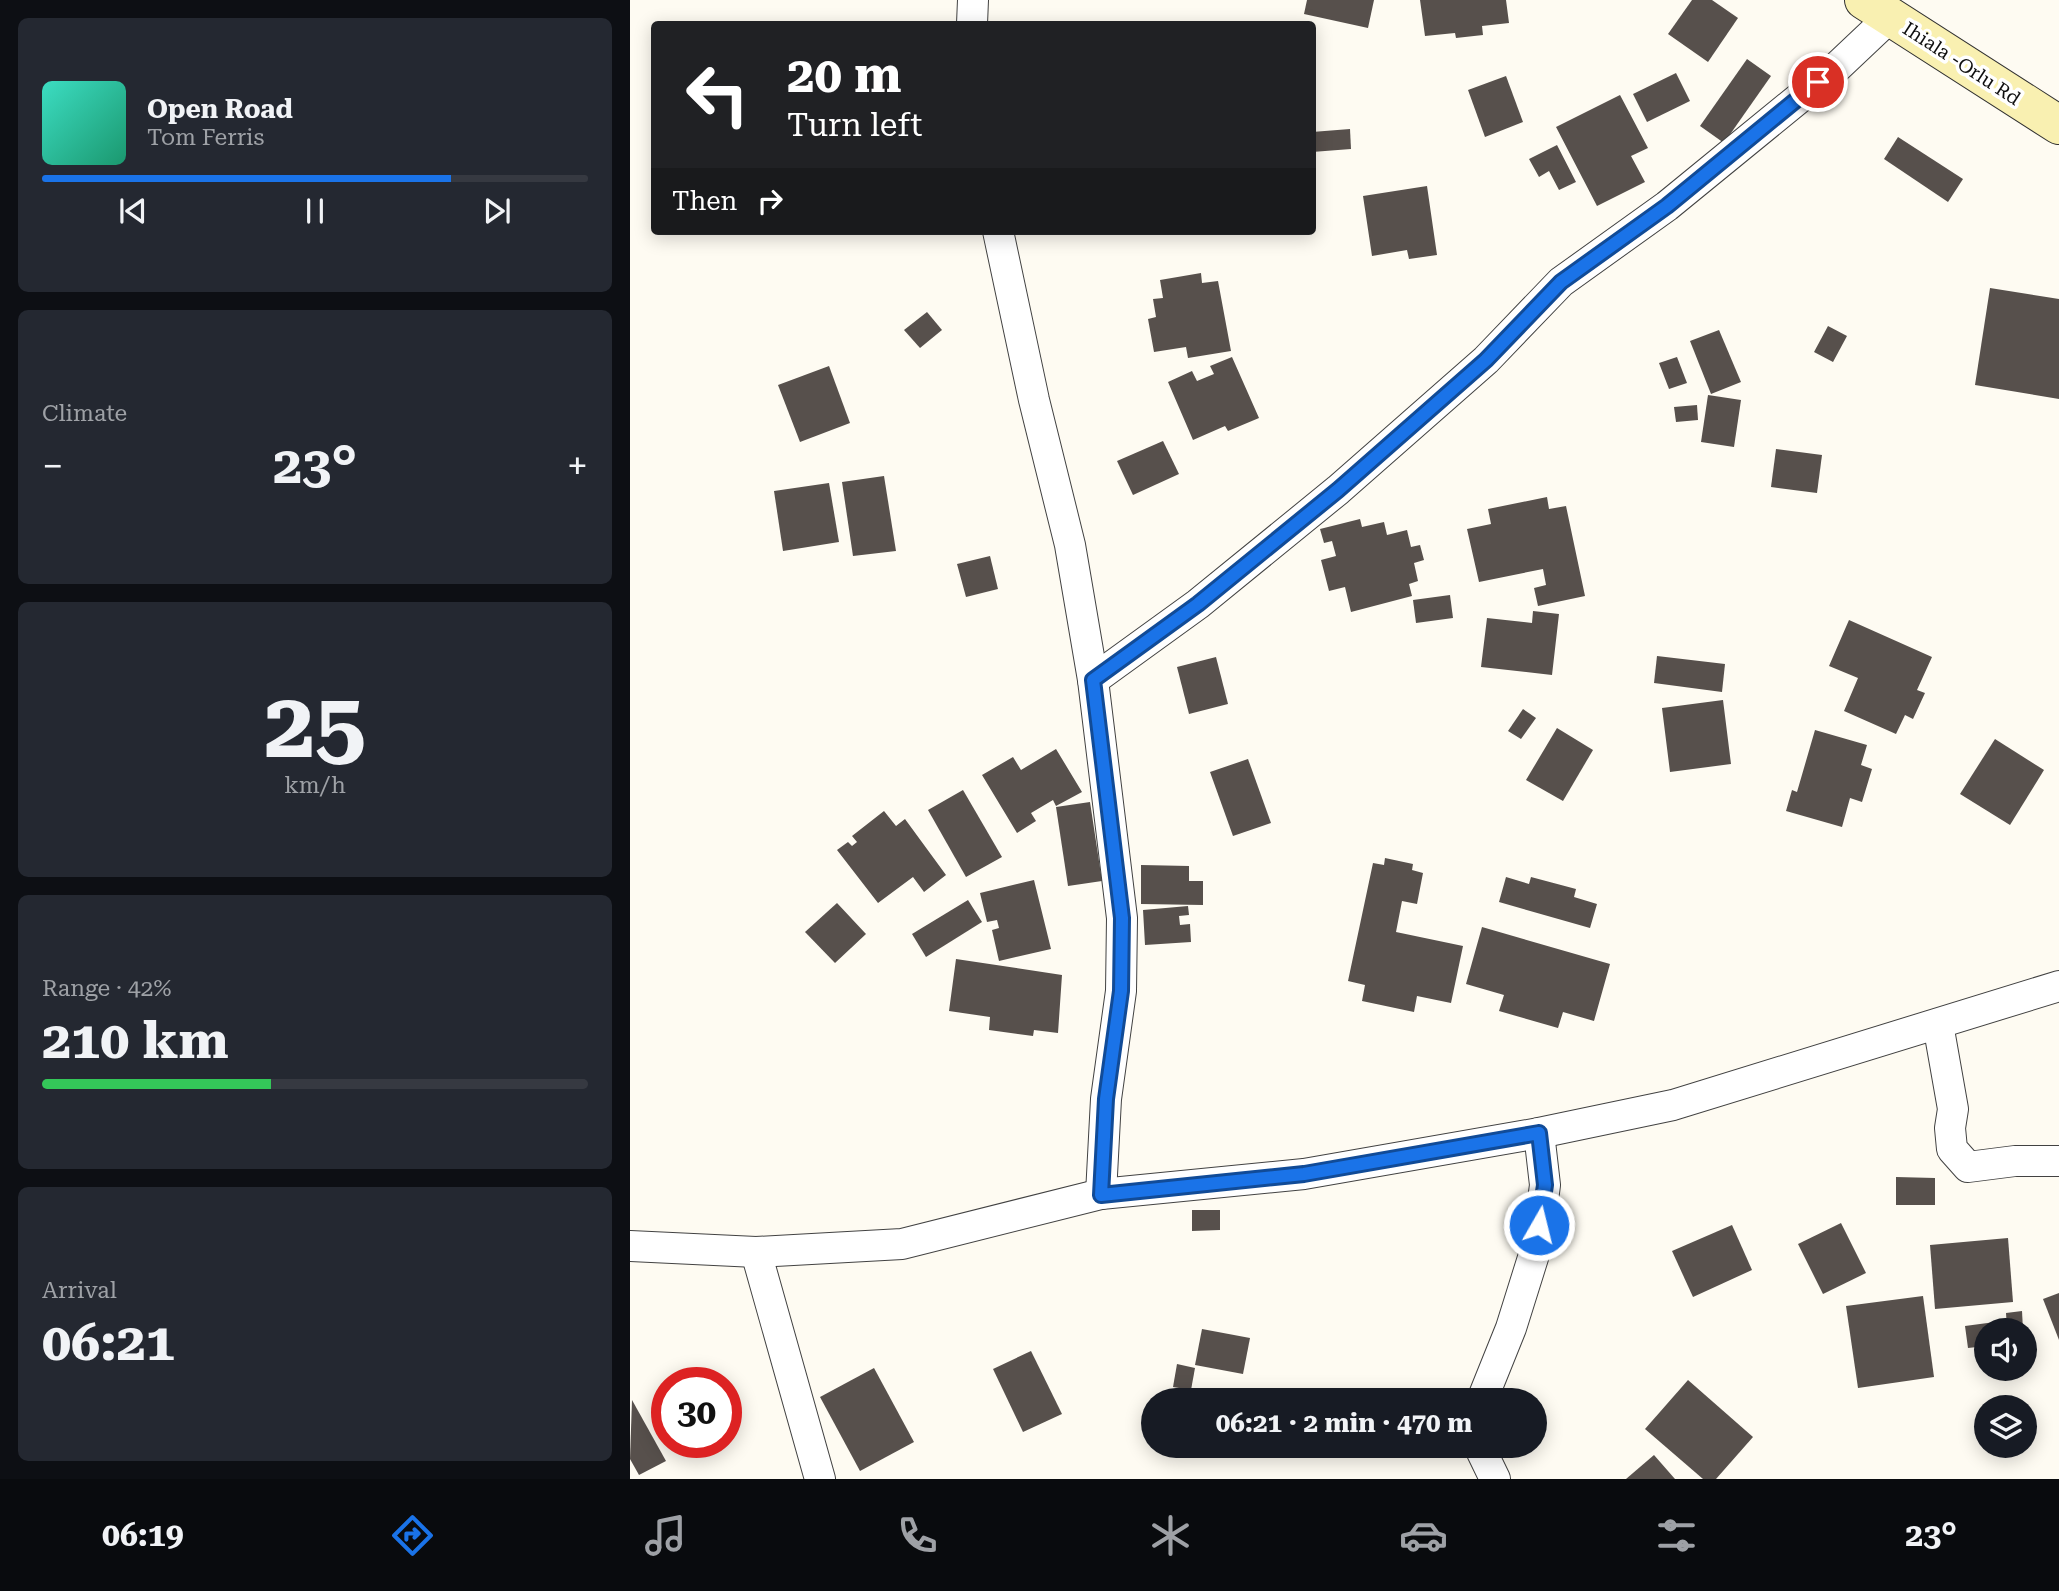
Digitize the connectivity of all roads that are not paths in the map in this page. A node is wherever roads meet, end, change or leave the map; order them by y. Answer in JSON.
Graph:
{"nodes":[{"id":1,"x":973,"y":0,"type":"edge"},
{"id":2,"x":1877,"y":8,"type":"edge"},
{"id":3,"x":972,"y":21,"type":"edge"},
{"id":4,"x":2059,"y":125,"type":"edge"},
{"id":5,"x":1000,"y":235,"type":"edge"},
{"id":6,"x":1093,"y":680,"type":"junction"},
{"id":7,"x":2059,"y":986,"type":"edge"},
{"id":8,"x":1938,"y":1024,"type":"junction"},
{"id":9,"x":1539,"y":1133,"type":"junction"},
{"id":10,"x":2059,"y":1161,"type":"edge"},
{"id":11,"x":1101,"y":1195,"type":"junction"},
{"id":12,"x":630,"y":1246,"type":"edge"},
{"id":13,"x":756,"y":1252,"type":"junction"},
{"id":14,"x":1487,"y":1388,"type":"edge"},
{"id":15,"x":1485,"y":1458,"type":"edge"},
{"id":16,"x":820,"y":1479,"type":"edge"},
{"id":17,"x":1495,"y":1479,"type":"edge"}],
"edges":[{"from":1,"to":3,"type":"street"},
{"from":2,"to":4,"type":"main road","name":"Ihiala -Orlu Rd"},
{"from":2,"to":6,"type":"street"},
{"from":5,"to":6,"type":"street"},
{"from":6,"to":11,"type":"street"},
{"from":7,"to":8,"type":"street"},
{"from":8,"to":9,"type":"street"},
{"from":8,"to":10,"type":"street"},
{"from":9,"to":11,"type":"street"},
{"from":9,"to":14,"type":"street"},
{"from":11,"to":13,"type":"street"},
{"from":12,"to":13,"type":"street"},
{"from":13,"to":16,"type":"street"},
{"from":15,"to":17,"type":"street"}]}
